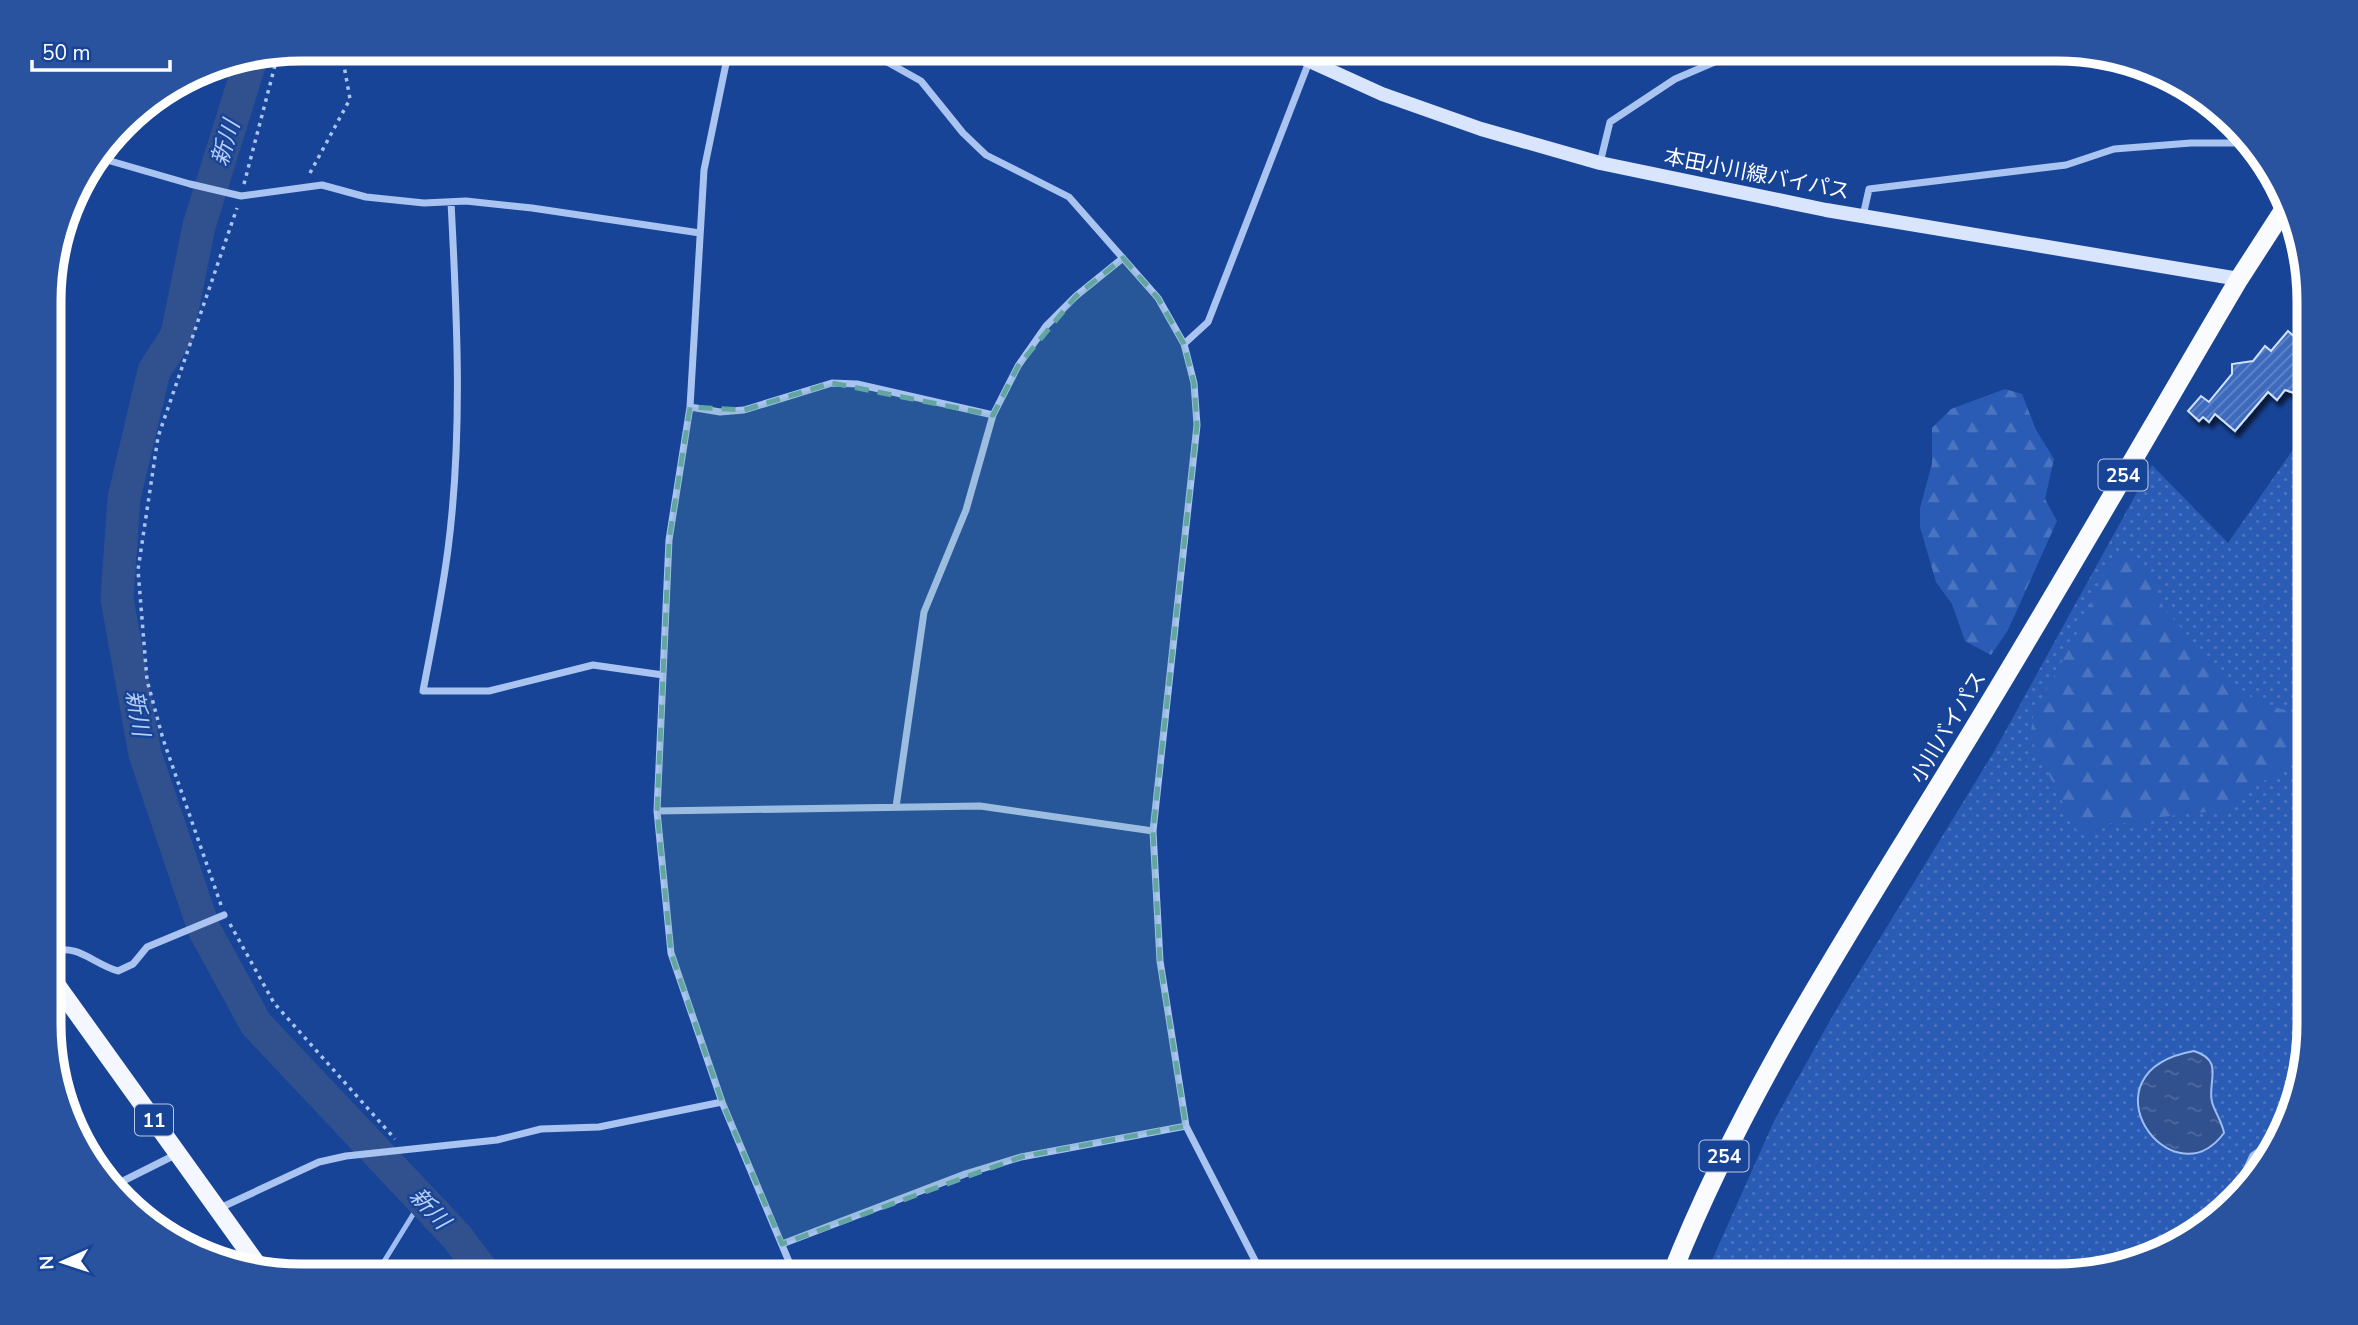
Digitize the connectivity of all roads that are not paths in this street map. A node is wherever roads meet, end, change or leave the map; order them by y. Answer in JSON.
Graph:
{"nodes":[{"id":1,"x":727,"y":61,"type":"edge"},
{"id":2,"x":885,"y":61,"type":"edge"},
{"id":3,"x":1310,"y":61,"type":"edge"},
{"id":4,"x":1323,"y":61,"type":"edge"},
{"id":5,"x":1717,"y":61,"type":"edge"},
{"id":6,"x":2238,"y":144,"type":"edge"},
{"id":7,"x":108,"y":160,"type":"edge"},
{"id":8,"x":1600,"y":163,"type":"junction"},
{"id":9,"x":452,"y":202,"type":"junction"},
{"id":10,"x":2280,"y":215,"type":"edge"},
{"id":11,"x":1863,"y":216,"type":"junction"},
{"id":12,"x":700,"y":233,"type":"junction"},
{"id":13,"x":1123,"y":258,"type":"junction"},
{"id":14,"x":2239,"y":279,"type":"junction"},
{"id":15,"x":1184,"y":344,"type":"junction"},
{"id":16,"x":690,"y":407,"type":"junction"},
{"id":17,"x":993,"y":415,"type":"junction"},
{"id":18,"x":663,"y":675,"type":"junction"},
{"id":19,"x":896,"y":807,"type":"junction"},
{"id":20,"x":657,"y":811,"type":"junction"},
{"id":21,"x":1153,"y":831,"type":"junction"},
{"id":22,"x":224,"y":915,"type":"road end"},
{"id":23,"x":61,"y":949,"type":"edge"},
{"id":24,"x":61,"y":991,"type":"edge"},
{"id":25,"x":722,"y":1102,"type":"junction"},
{"id":26,"x":1186,"y":1126,"type":"junction"},
{"id":27,"x":2262,"y":1148,"type":"edge"},
{"id":28,"x":178,"y":1154,"type":"junction"},
{"id":29,"x":2243,"y":1174,"type":"edge"},
{"id":30,"x":121,"y":1182,"type":"edge"},
{"id":31,"x":218,"y":1209,"type":"junction"},
{"id":32,"x":782,"y":1244,"type":"junction"},
{"id":33,"x":253,"y":1259,"type":"edge"},
{"id":34,"x":1257,"y":1263,"type":"edge"},
{"id":35,"x":1677,"y":1263,"type":"edge"},
{"id":36,"x":790,"y":1264,"type":"edge"}],
"edges":[{"from":1,"to":12,"type":"street"},
{"from":2,"to":13,"type":"street"},
{"from":3,"to":15,"type":"street"},
{"from":4,"to":8,"type":"main road","name":"本田小川線バイパス"},
{"from":5,"to":8,"type":"street"},
{"from":6,"to":11,"type":"street"},
{"from":7,"to":9,"type":"street"},
{"from":8,"to":11,"type":"main road","name":"本田小川線バイパス"},
{"from":9,"to":12,"type":"street"},
{"from":9,"to":18,"type":"street"},
{"from":10,"to":14,"type":"highway","name":"小川バイパス","number":"254"},
{"from":11,"to":14,"type":"main road","name":"本田小川線バイパス"},
{"from":12,"to":16,"type":"street"},
{"from":13,"to":15,"type":"street"},
{"from":13,"to":17,"type":"street"},
{"from":14,"to":35,"type":"highway","name":"小川バイパス","number":"254"},
{"from":15,"to":21,"type":"street"},
{"from":16,"to":17,"type":"street"},
{"from":16,"to":18,"type":"street"},
{"from":17,"to":19,"type":"street"},
{"from":18,"to":20,"type":"street"},
{"from":19,"to":20,"type":"street"},
{"from":19,"to":21,"type":"street"},
{"from":20,"to":25,"type":"street"},
{"from":21,"to":26,"type":"street"},
{"from":22,"to":23,"type":"street"},
{"from":24,"to":28,"type":"main road","number":"11"},
{"from":25,"to":31,"type":"street"},
{"from":25,"to":32,"type":"street"},
{"from":26,"to":32,"type":"street"},
{"from":26,"to":34,"type":"street"},
{"from":27,"to":29,"type":"lane"},
{"from":28,"to":30,"type":"street"},
{"from":28,"to":31,"type":"main road","number":"11"},
{"from":31,"to":33,"type":"main road","number":"11"},
{"from":32,"to":36,"type":"street"}]}
